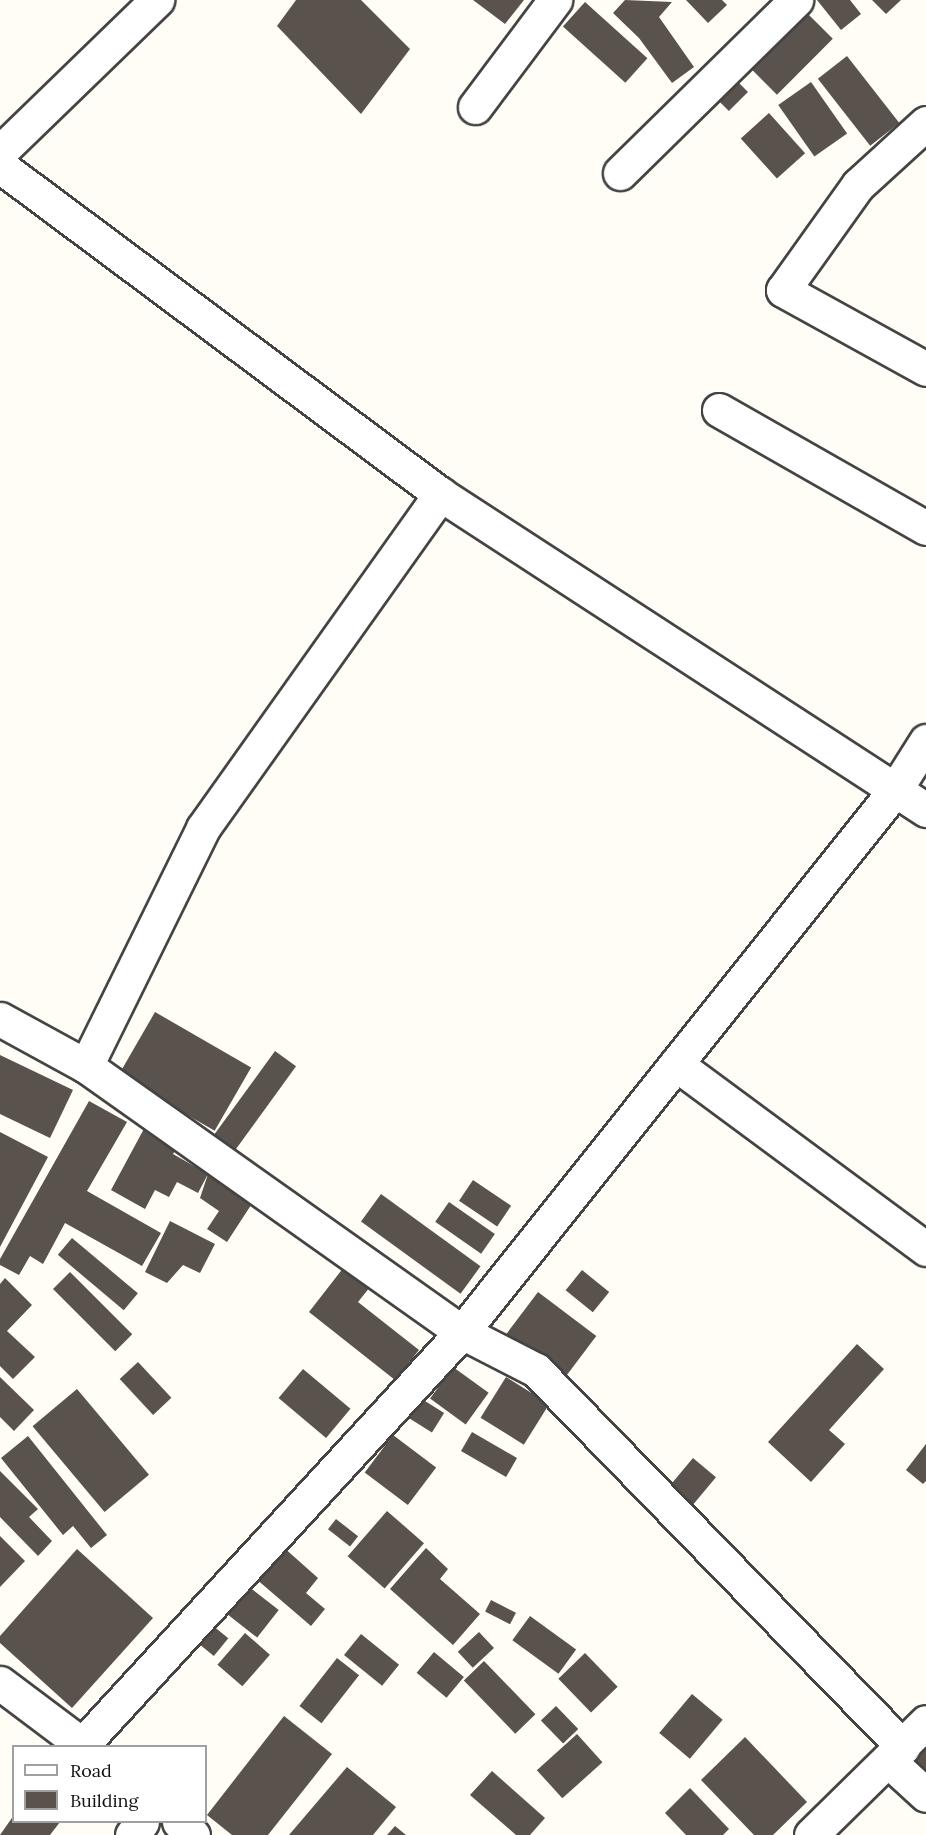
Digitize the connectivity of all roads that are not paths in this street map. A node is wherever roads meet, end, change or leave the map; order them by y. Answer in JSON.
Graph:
{"nodes":[{"id":1,"x":157,"y":0,"type":"edge"},
{"id":2,"x":555,"y":0,"type":"edge"},
{"id":3,"x":796,"y":0,"type":"edge"},
{"id":4,"x":475,"y":107,"type":"dead end"},
{"id":5,"x":926,"y":123,"type":"edge"},
{"id":6,"x":0,"y":152,"type":"edge"},
{"id":7,"x":0,"y":166,"type":"edge"},
{"id":8,"x":620,"y":173,"type":"dead end"},
{"id":9,"x":926,"y":369,"type":"edge"},
{"id":10,"x":719,"y":410,"type":"dead end"},
{"id":11,"x":440,"y":494,"type":"junction"},
{"id":12,"x":926,"y":528,"type":"edge"},
{"id":13,"x":926,"y":741,"type":"edge"},
{"id":14,"x":895,"y":790,"type":"junction"},
{"id":15,"x":926,"y":810,"type":"edge"},
{"id":16,"x":0,"y":1019,"type":"edge"},
{"id":17,"x":676,"y":1064,"type":"junction"},
{"id":18,"x":86,"y":1066,"type":"junction"},
{"id":19,"x":926,"y":1249,"type":"edge"},
{"id":20,"x":462,"y":1332,"type":"junction"},
{"id":21,"x":0,"y":1683,"type":"edge"},
{"id":22,"x":926,"y":1722,"type":"edge"},
{"id":23,"x":82,"y":1745,"type":"edge"},
{"id":24,"x":84,"y":1745,"type":"edge"},
{"id":25,"x":896,"y":1754,"type":"junction"},
{"id":26,"x":926,"y":1795,"type":"edge"},
{"id":27,"x":181,"y":1823,"type":"edge"},
{"id":28,"x":193,"y":1835,"type":"edge"},
{"id":29,"x":811,"y":1835,"type":"edge"}],
"edges":[{"from":1,"to":6,"type":"street"},
{"from":2,"to":4,"type":"street"},
{"from":3,"to":8,"type":"street"},
{"from":5,"to":9,"type":"street"},
{"from":7,"to":11,"type":"street"},
{"from":10,"to":12,"type":"street"},
{"from":11,"to":14,"type":"street"},
{"from":11,"to":18,"type":"street"},
{"from":13,"to":14,"type":"street"},
{"from":14,"to":15,"type":"street"},
{"from":14,"to":17,"type":"street"},
{"from":16,"to":18,"type":"street"},
{"from":17,"to":19,"type":"street"},
{"from":17,"to":20,"type":"street"},
{"from":18,"to":20,"type":"street"},
{"from":20,"to":24,"type":"street"},
{"from":20,"to":25,"type":"street"},
{"from":21,"to":23,"type":"street"},
{"from":22,"to":25,"type":"street"},
{"from":25,"to":26,"type":"street"},
{"from":25,"to":29,"type":"street"},
{"from":27,"to":28,"type":"street"}]}
